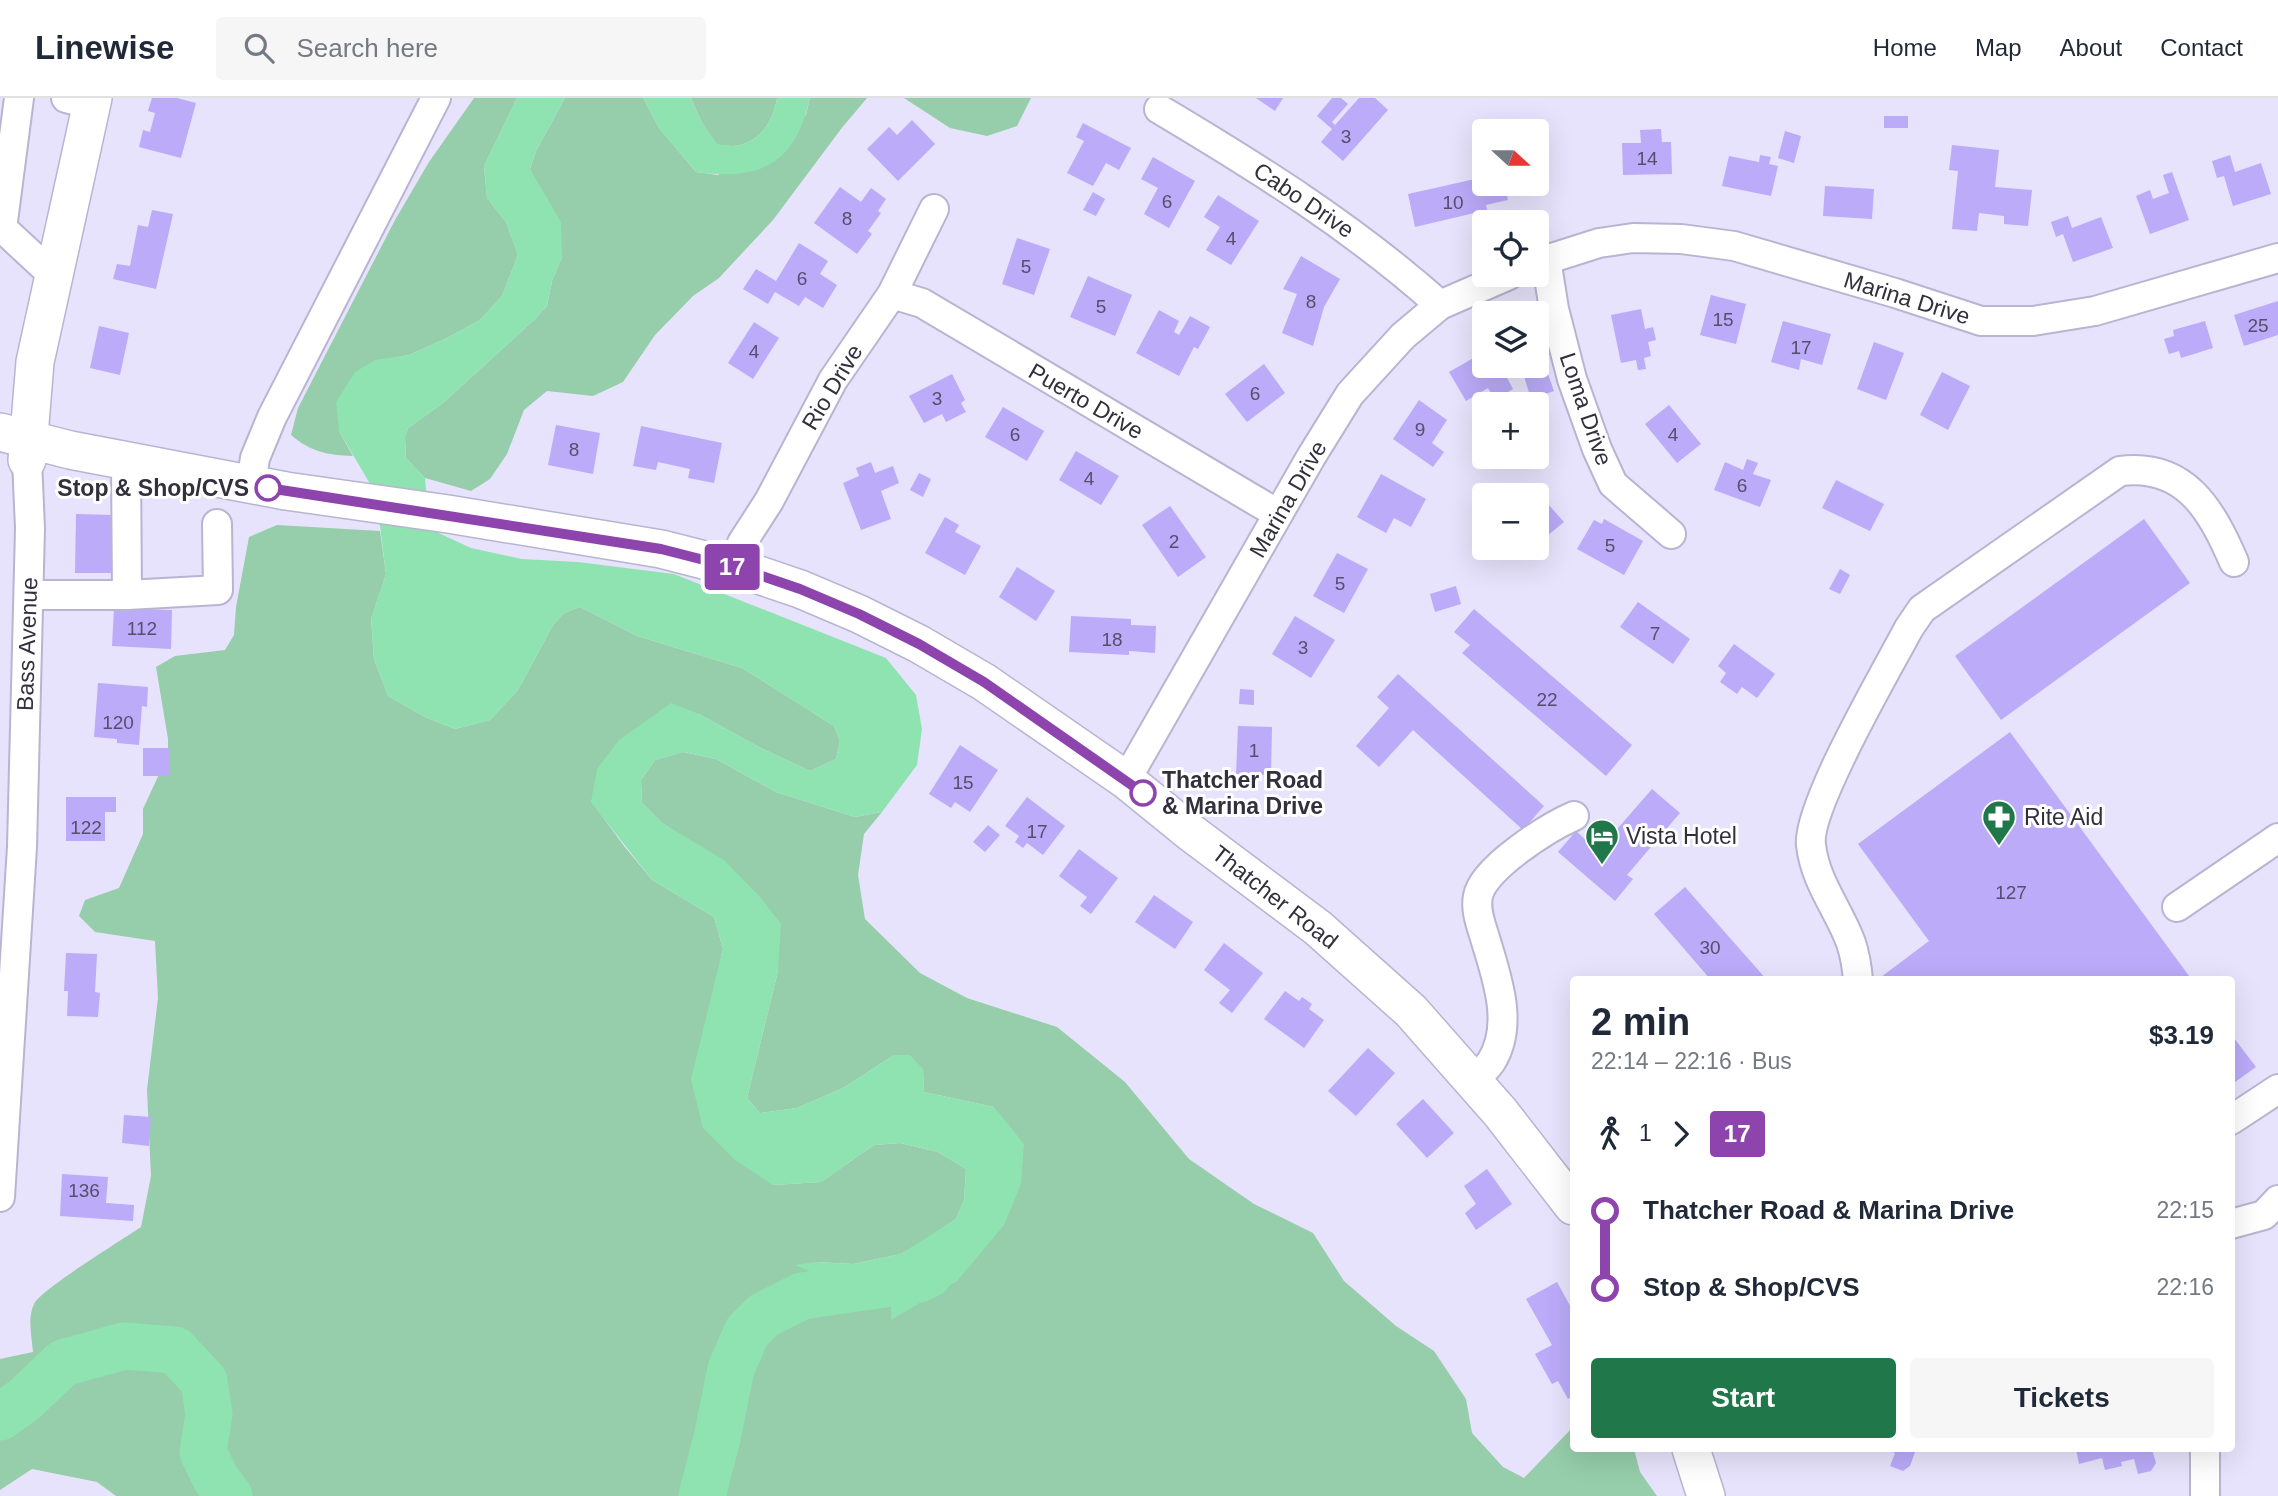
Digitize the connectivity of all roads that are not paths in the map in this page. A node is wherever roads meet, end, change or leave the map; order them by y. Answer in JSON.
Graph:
{"nodes":[{"id":1,"x":19,"y":98,"type":"edge"},
{"id":2,"x":436,"y":98,"type":"edge"},
{"id":3,"x":84,"y":100,"type":"edge"},
{"id":4,"x":1159,"y":109,"type":"dead end"},
{"id":5,"x":934,"y":209,"type":"dead end"},
{"id":6,"x":1,"y":227,"type":"edge"},
{"id":7,"x":2278,"y":258,"type":"edge"},
{"id":8,"x":1549,"y":259,"type":"edge"},
{"id":9,"x":54,"y":276,"type":"junction"},
{"id":10,"x":1480,"y":287,"type":"edge"},
{"id":11,"x":1548,"y":287,"type":"edge"},
{"id":12,"x":892,"y":294,"type":"junction"},
{"id":13,"x":1440,"y":304,"type":"junction"},
{"id":14,"x":14,"y":450,"type":"edge"},
{"id":15,"x":126,"y":461,"type":"junction"},
{"id":16,"x":251,"y":484,"type":"junction"},
{"id":17,"x":1278,"y":514,"type":"junction"},
{"id":18,"x":217,"y":524,"type":"dead end"},
{"id":19,"x":1671,"y":534,"type":"dead end"},
{"id":20,"x":2234,"y":562,"type":"dead end"},
{"id":21,"x":733,"y":567,"type":"junction"},
{"id":22,"x":29,"y":595,"type":"junction"},
{"id":23,"x":127,"y":595,"type":"junction"},
{"id":24,"x":1126,"y":779,"type":"junction"},
{"id":25,"x":1574,"y":816,"type":"dead end"},
{"id":26,"x":2278,"y":838,"type":"edge"},
{"id":27,"x":11,"y":847,"type":"edge"},
{"id":28,"x":2177,"y":907,"type":"dead end"},
{"id":29,"x":1857,"y":976,"type":"edge"},
{"id":30,"x":1473,"y":1081,"type":"junction"},
{"id":31,"x":2278,"y":1089,"type":"edge"},
{"id":32,"x":2235,"y":1117,"type":"edge"},
{"id":33,"x":0,"y":1197,"type":"edge"},
{"id":34,"x":2278,"y":1200,"type":"edge"},
{"id":35,"x":1570,"y":1202,"type":"edge"},
{"id":36,"x":2235,"y":1223,"type":"edge"},
{"id":37,"x":1691,"y":1452,"type":"edge"},
{"id":38,"x":2205,"y":1452,"type":"edge"},
{"id":39,"x":1706,"y":1496,"type":"edge"},
{"id":40,"x":2205,"y":1496,"type":"edge"}],
"edges":[{"from":1,"to":6,"type":"street"},
{"from":2,"to":16,"type":"street"},
{"from":3,"to":9,"type":"main road","name":"Bass Avenue"},
{"from":4,"to":13,"type":"street","name":"Cabo Drive"},
{"from":5,"to":12,"type":"street","name":"Rio Drive"},
{"from":6,"to":9,"type":"street"},
{"from":7,"to":8,"type":"street","name":"Marina Drive"},
{"from":9,"to":14,"type":"main road","name":"Bass Avenue"},
{"from":10,"to":13,"type":"street","name":"Marina Drive"},
{"from":11,"to":19,"type":"street","name":"Loma Drive"},
{"from":12,"to":17,"type":"street","name":"Puerto Drive"},
{"from":12,"to":21,"type":"street","name":"Rio Drive"},
{"from":13,"to":17,"type":"street","name":"Marina Drive"},
{"from":14,"to":15,"type":"main road","name":"Thatcher Road"},
{"from":14,"to":22,"type":"street","name":"Bass Avenue"},
{"from":15,"to":16,"type":"main road","name":"Thatcher Road"},
{"from":15,"to":23,"type":"street"},
{"from":16,"to":21,"type":"main road","name":"Thatcher Road"},
{"from":17,"to":24,"type":"street","name":"Marina Drive"},
{"from":18,"to":23,"type":"street"},
{"from":20,"to":29,"type":"street"},
{"from":21,"to":24,"type":"main road","name":"Thatcher Road"},
{"from":22,"to":23,"type":"street"},
{"from":22,"to":27,"type":"street","name":"Bass Avenue"},
{"from":24,"to":30,"type":"main road","name":"Thatcher Road"},
{"from":25,"to":30,"type":"street"},
{"from":26,"to":28,"type":"street"},
{"from":27,"to":33,"type":"street","name":"Bass Avenue"},
{"from":30,"to":35,"type":"main road","name":"Thatcher Road"},
{"from":31,"to":32,"type":"street"},
{"from":34,"to":36,"type":"street"},
{"from":37,"to":39,"type":"main road"},
{"from":38,"to":40,"type":"street"}]}
